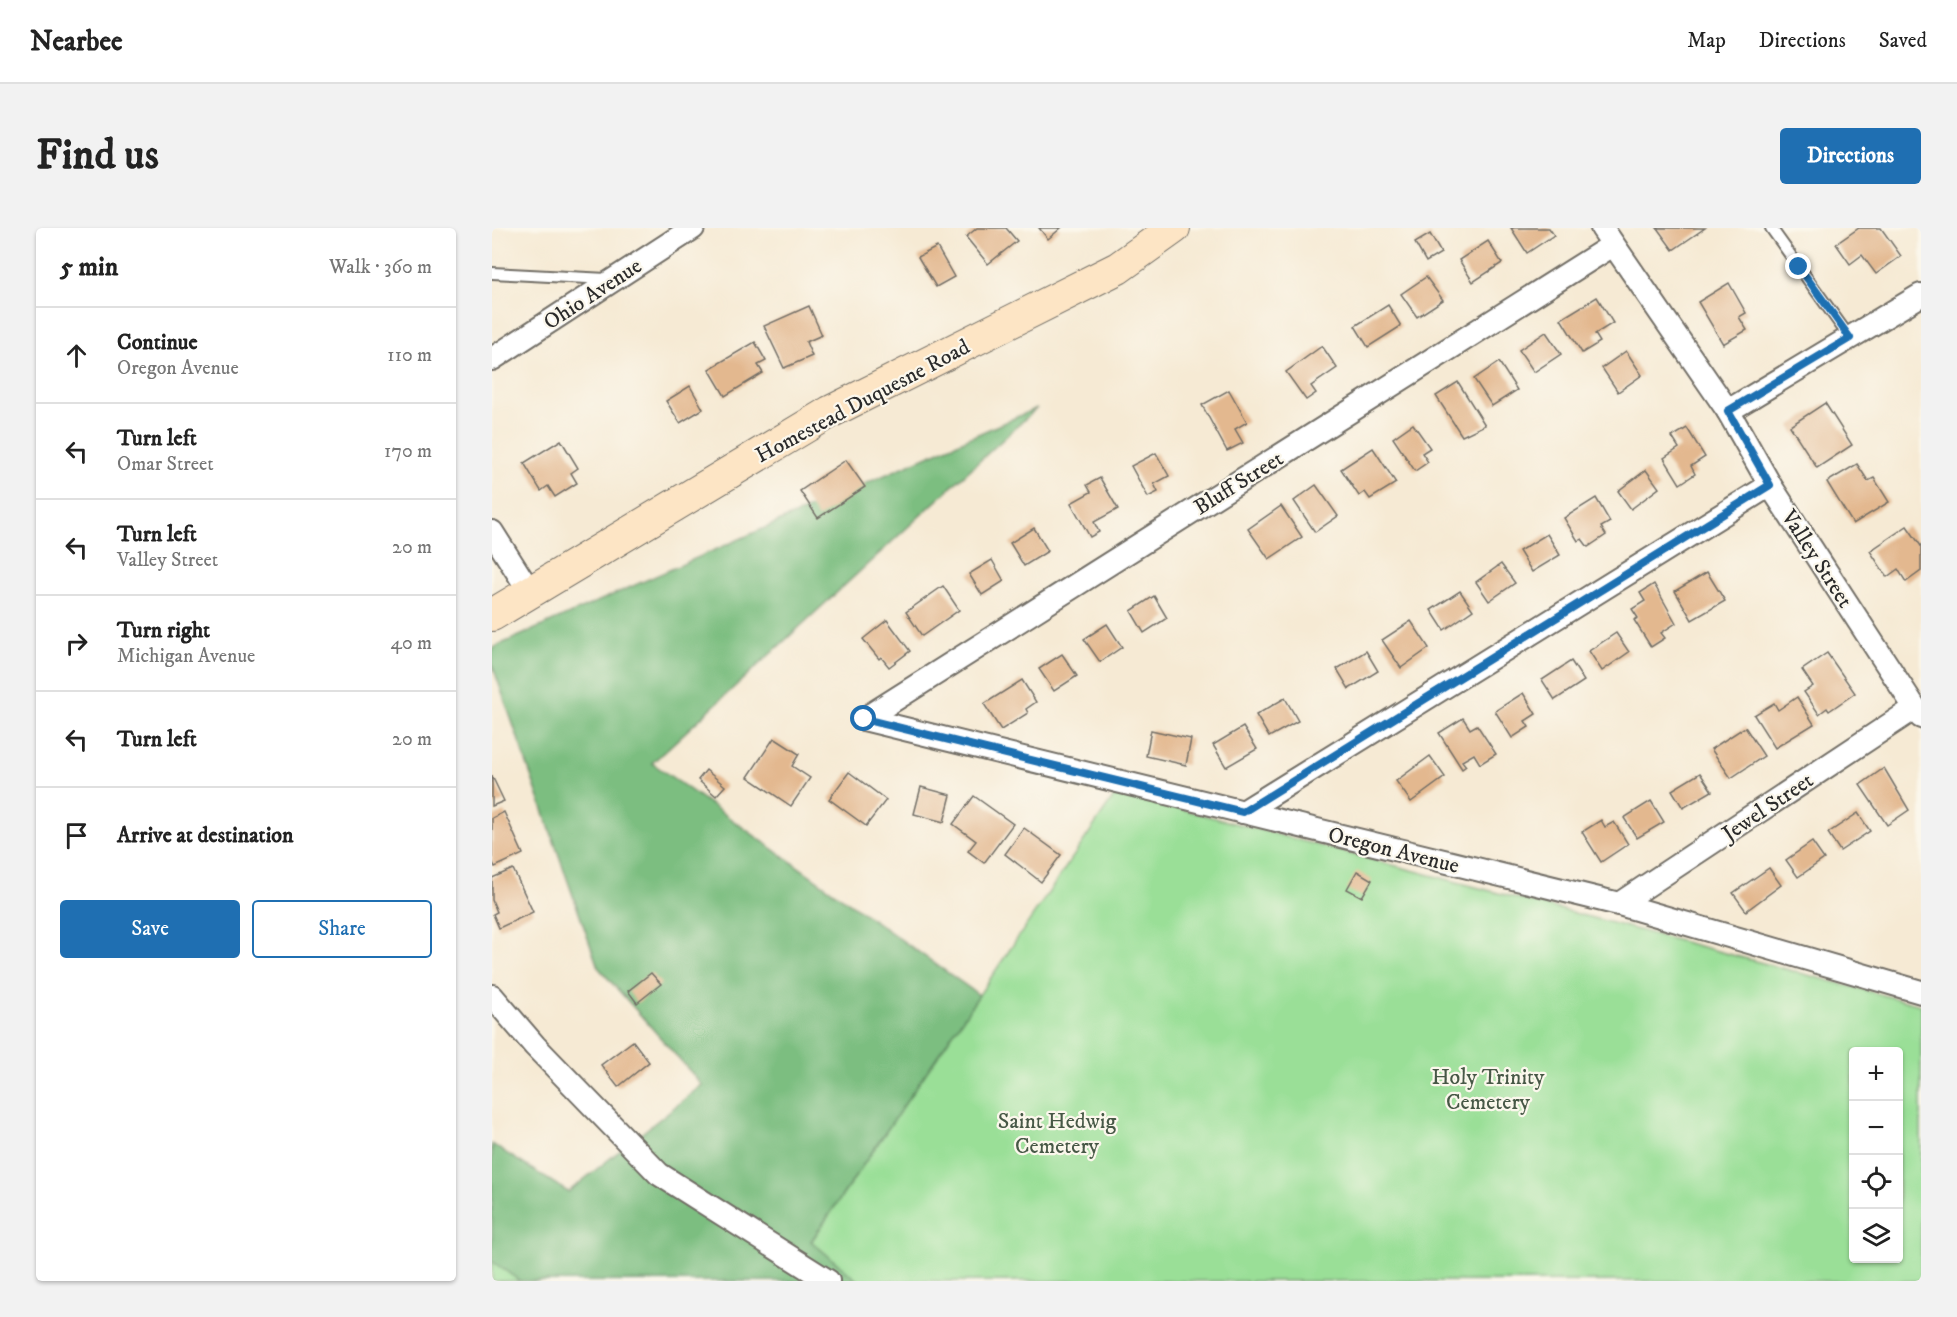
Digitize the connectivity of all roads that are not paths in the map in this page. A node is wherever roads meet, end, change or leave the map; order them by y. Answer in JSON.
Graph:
{"nodes":[{"id":1,"x":693,"y":228,"type":"edge"},
{"id":2,"x":1174,"y":228,"type":"edge"},
{"id":3,"x":1771,"y":228,"type":"edge"},
{"id":4,"x":1607,"y":237,"type":"edge"},
{"id":5,"x":492,"y":273,"type":"edge"},
{"id":6,"x":614,"y":279,"type":"junction"},
{"id":7,"x":1921,"y":296,"type":"edge"},
{"id":8,"x":1850,"y":338,"type":"junction"},
{"id":9,"x":492,"y":359,"type":"edge"},
{"id":10,"x":1728,"y":411,"type":"junction"},
{"id":11,"x":1770,"y":485,"type":"junction"},
{"id":12,"x":492,"y":532,"type":"edge"},
{"id":13,"x":530,"y":592,"type":"junction"},
{"id":14,"x":492,"y":615,"type":"edge"},
{"id":15,"x":1918,"y":712,"type":"edge"},
{"id":16,"x":864,"y":719,"type":"joint"},
{"id":17,"x":1243,"y":812,"type":"junction"},
{"id":18,"x":1619,"y":904,"type":"junction"},
{"id":19,"x":1921,"y":992,"type":"edge"},
{"id":20,"x":492,"y":996,"type":"edge"},
{"id":21,"x":828,"y":1281,"type":"edge"}],
"edges":[{"from":1,"to":6,"type":"street","name":"Ohio Avenue"},
{"from":2,"to":13,"type":"street","name":"Homestead Duquesne Road"},
{"from":3,"to":8,"type":"lane"},
{"from":4,"to":10,"type":"street","name":"Valley Street"},
{"from":4,"to":16,"type":"street","name":"Bluff Street"},
{"from":5,"to":6,"type":"lane"},
{"from":6,"to":9,"type":"street","name":"Ohio Avenue"},
{"from":7,"to":8,"type":"street"},
{"from":8,"to":10,"type":"street"},
{"from":10,"to":11,"type":"street","name":"Valley Street"},
{"from":11,"to":15,"type":"street","name":"Valley Street"},
{"from":11,"to":17,"type":"street"},
{"from":12,"to":13,"type":"street"},
{"from":13,"to":14,"type":"street","name":"Homestead Duquesne Road"},
{"from":15,"to":18,"type":"street","name":"Jewel Street"},
{"from":16,"to":17,"type":"street","name":"Oregon Avenue"},
{"from":17,"to":18,"type":"street","name":"Oregon Avenue"},
{"from":18,"to":19,"type":"street","name":"Oregon Avenue"},
{"from":20,"to":21,"type":"street"}]}
